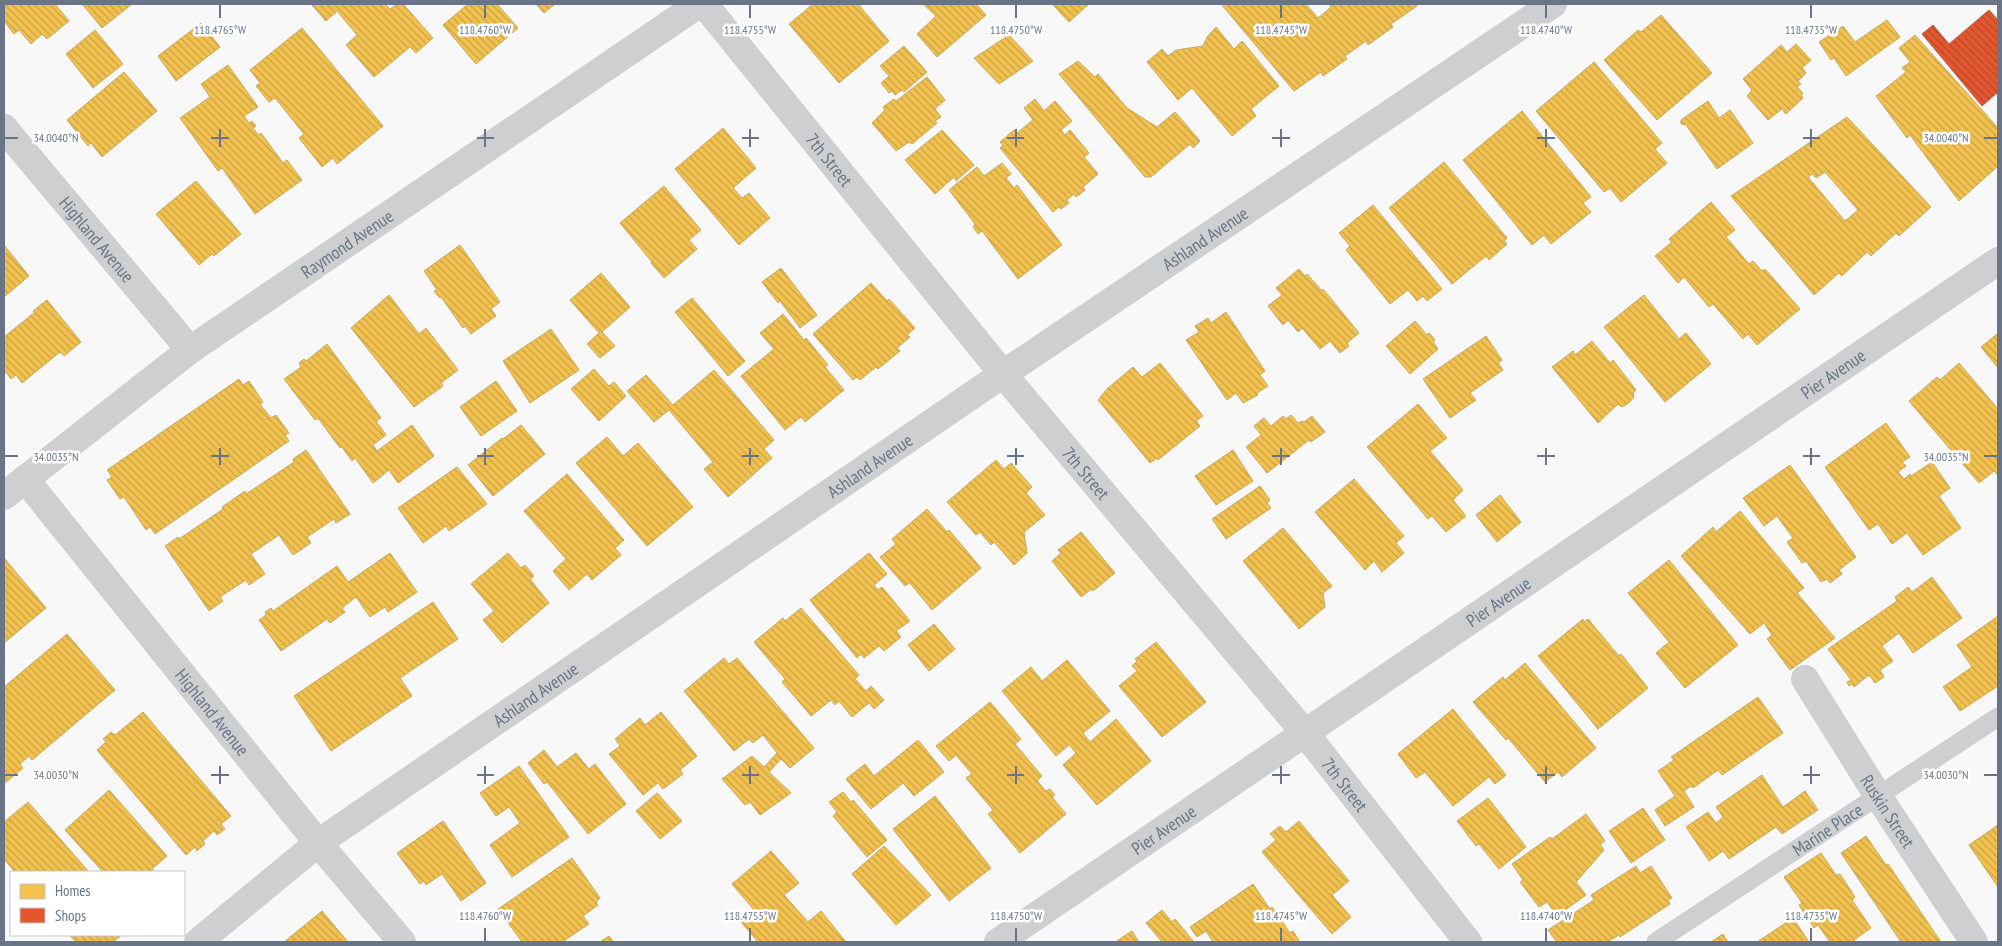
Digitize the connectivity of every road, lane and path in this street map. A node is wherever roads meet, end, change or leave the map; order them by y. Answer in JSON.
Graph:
{"nodes":[{"id":1,"x":699,"y":4,"type":"edge"},
{"id":2,"x":704,"y":4,"type":"edge"},
{"id":3,"x":1553,"y":4,"type":"edge"},
{"id":4,"x":4,"y":128,"type":"edge"},
{"id":5,"x":1998,"y":261,"type":"edge"},
{"id":6,"x":190,"y":350,"type":"junction"},
{"id":7,"x":1003,"y":374,"type":"junction"},
{"id":8,"x":26,"y":479,"type":"junction"},
{"id":9,"x":4,"y":496,"type":"edge"},
{"id":10,"x":1805,"y":679,"type":"dead end"},
{"id":11,"x":1998,"y":717,"type":"edge"},
{"id":12,"x":1305,"y":733,"type":"junction"},
{"id":13,"x":1878,"y":796,"type":"junction"},
{"id":14,"x":318,"y":843,"type":"junction"},
{"id":15,"x":198,"y":942,"type":"edge"},
{"id":16,"x":402,"y":942,"type":"edge"},
{"id":17,"x":998,"y":942,"type":"edge"},
{"id":18,"x":1468,"y":942,"type":"edge"},
{"id":19,"x":1656,"y":942,"type":"edge"},
{"id":20,"x":1974,"y":942,"type":"edge"}],
"edges":[{"from":1,"to":6,"type":"street","name":"Raymond Avenue"},
{"from":2,"to":7,"type":"street","name":"7th Street"},
{"from":3,"to":7,"type":"street","name":"Ashland Avenue"},
{"from":4,"to":6,"type":"street","name":"Highland Avenue"},
{"from":5,"to":12,"type":"street","name":"Pier Avenue"},
{"from":6,"to":8,"type":"street","name":"Raymond Avenue"},
{"from":7,"to":12,"type":"street","name":"7th Street"},
{"from":7,"to":14,"type":"street","name":"Ashland Avenue"},
{"from":8,"to":9,"type":"street","name":"Raymond Avenue"},
{"from":8,"to":14,"type":"street","name":"Highland Avenue"},
{"from":10,"to":13,"type":"street","name":"Ruskin Street"},
{"from":11,"to":13,"type":"lane","name":"Marine Place"},
{"from":12,"to":17,"type":"street","name":"Pier Avenue"},
{"from":12,"to":18,"type":"street","name":"7th Street"},
{"from":13,"to":19,"type":"lane","name":"Marine Place"},
{"from":13,"to":20,"type":"street","name":"Ruskin Street"},
{"from":14,"to":15,"type":"street","name":"Ashland Avenue"},
{"from":14,"to":16,"type":"street","name":"Highland Avenue"}]}
